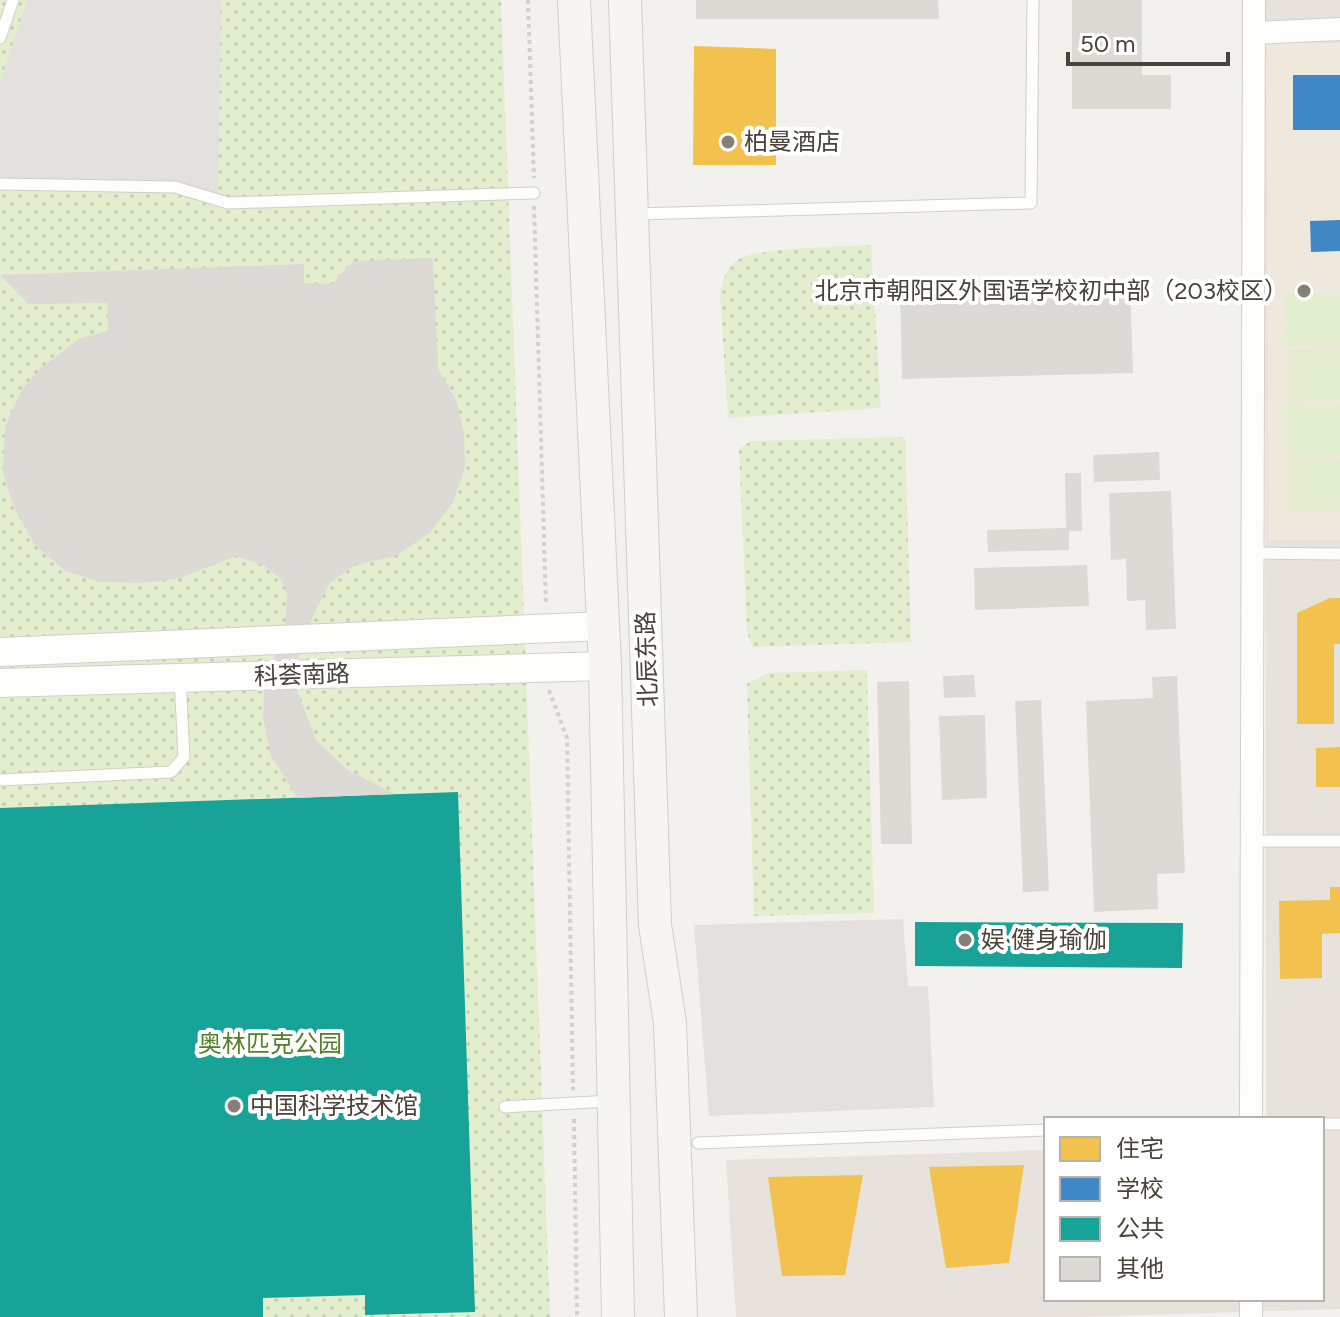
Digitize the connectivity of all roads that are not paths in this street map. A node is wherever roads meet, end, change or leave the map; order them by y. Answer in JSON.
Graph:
{"nodes":[{"id":1,"x":13,"y":0,"type":"edge"},
{"id":2,"x":574,"y":0,"type":"edge"},
{"id":3,"x":625,"y":0,"type":"edge"},
{"id":4,"x":1033,"y":0,"type":"edge"},
{"id":5,"x":1254,"y":0,"type":"edge"},
{"id":6,"x":1340,"y":29,"type":"edge"},
{"id":7,"x":1254,"y":33,"type":"junction"},
{"id":8,"x":0,"y":38,"type":"edge"},
{"id":9,"x":0,"y":184,"type":"edge"},
{"id":10,"x":534,"y":193,"type":"dead end"},
{"id":11,"x":632,"y":214,"type":"junction"},
{"id":12,"x":1252,"y":553,"type":"junction"},
{"id":13,"x":1340,"y":554,"type":"edge"},
{"id":14,"x":603,"y":626,"type":"junction"},
{"id":15,"x":0,"y":652,"type":"edge"},
{"id":16,"x":605,"y":666,"type":"junction"},
{"id":17,"x":180,"y":678,"type":"junction"},
{"id":18,"x":0,"y":683,"type":"edge"},
{"id":19,"x":0,"y":780,"type":"edge"},
{"id":20,"x":1252,"y":841,"type":"junction"},
{"id":21,"x":1340,"y":841,"type":"edge"},
{"id":22,"x":612,"y":1101,"type":"junction"},
{"id":23,"x":505,"y":1107,"type":"dead end"},
{"id":24,"x":1251,"y":1117,"type":"edge"},
{"id":25,"x":1044,"y":1130,"type":"edge"},
{"id":26,"x":698,"y":1143,"type":"dead end"},
{"id":27,"x":618,"y":1317,"type":"edge"},
{"id":28,"x":681,"y":1317,"type":"edge"}],
"edges":[{"from":1,"to":8,"type":"lane"},
{"from":2,"to":14,"type":"main road","name":"北辰东路"},
{"from":3,"to":11,"type":"main road","name":"北辰东路"},
{"from":4,"to":11,"type":"lane"},
{"from":5,"to":7,"type":"street"},
{"from":6,"to":7,"type":"street"},
{"from":7,"to":12,"type":"street"},
{"from":9,"to":10,"type":"lane"},
{"from":11,"to":28,"type":"main road","name":"北辰东路"},
{"from":12,"to":13,"type":"lane"},
{"from":12,"to":20,"type":"street"},
{"from":14,"to":15,"type":"street","name":"科荟南路"},
{"from":14,"to":16,"type":"main road","name":"北辰东路"},
{"from":16,"to":17,"type":"street","name":"科荟南路"},
{"from":16,"to":22,"type":"main road","name":"北辰东路"},
{"from":17,"to":18,"type":"street","name":"科荟南路"},
{"from":17,"to":19,"type":"lane"},
{"from":20,"to":21,"type":"lane"},
{"from":20,"to":24,"type":"street"},
{"from":22,"to":23,"type":"lane"},
{"from":22,"to":27,"type":"main road","name":"北辰东路"},
{"from":25,"to":26,"type":"lane"}]}
